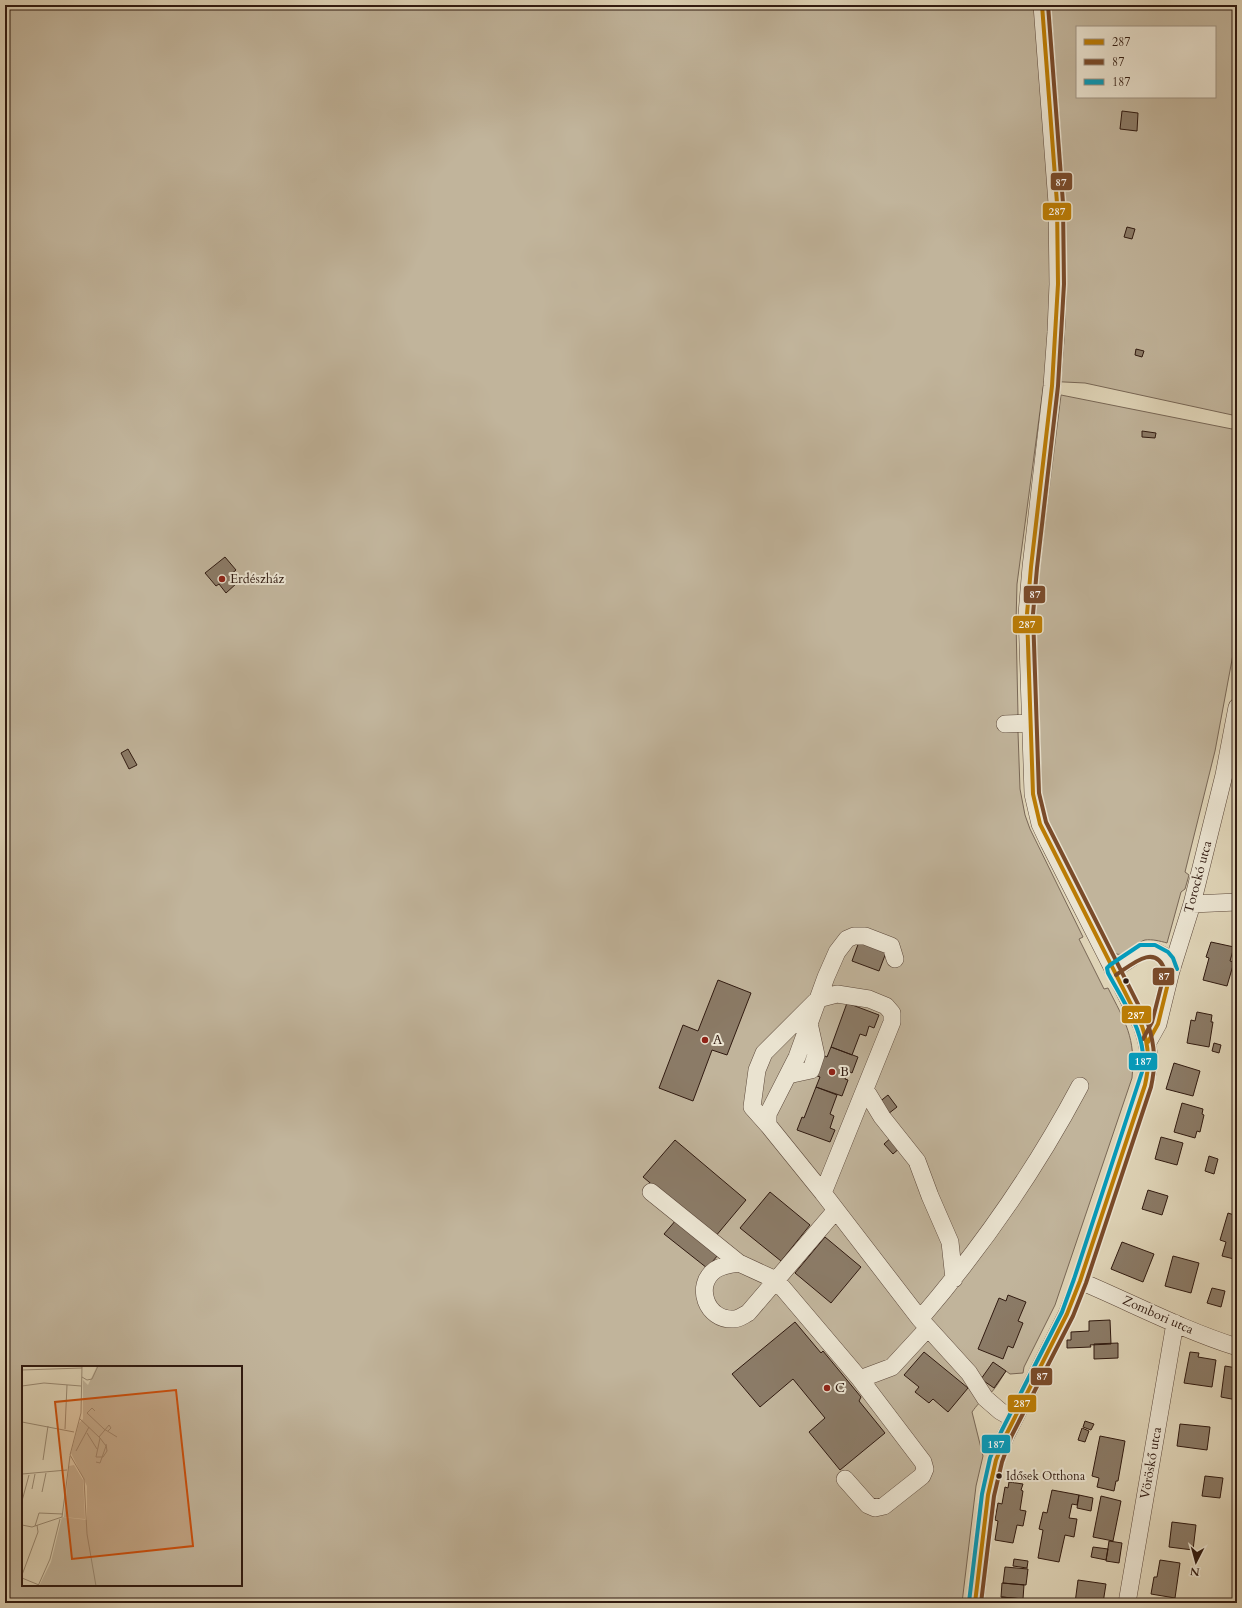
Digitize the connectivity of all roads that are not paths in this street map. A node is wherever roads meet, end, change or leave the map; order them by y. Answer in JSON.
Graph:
{"nodes":[{"id":1,"x":1042,"y":5,"type":"edge"},
{"id":2,"x":1237,"y":707,"type":"edge"},
{"id":3,"x":1030,"y":723,"type":"junction"},
{"id":4,"x":1005,"y":724,"type":"dead end"},
{"id":5,"x":1237,"y":902,"type":"edge"},
{"id":6,"x":1192,"y":904,"type":"junction"},
{"id":7,"x":895,"y":959,"type":"dead end"},
{"id":8,"x":1113,"y":970,"type":"junction"},
{"id":9,"x":1171,"y":971,"type":"junction"},
{"id":10,"x":818,"y":998,"type":"junction"},
{"id":11,"x":1148,"y":1042,"type":"junction"},
{"id":12,"x":1080,"y":1086,"type":"dead end"},
{"id":13,"x":865,"y":1089,"type":"junction"},
{"id":14,"x":768,"y":1125,"type":"junction"},
{"id":15,"x":651,"y":1192,"type":"dead end"},
{"id":16,"x":823,"y":1193,"type":"junction"},
{"id":17,"x":836,"y":1210,"type":"junction"},
{"id":18,"x":739,"y":1263,"type":"junction"},
{"id":19,"x":954,"y":1279,"type":"junction"},
{"id":20,"x":776,"y":1280,"type":"junction"},
{"id":21,"x":1080,"y":1281,"type":"junction"},
{"id":22,"x":924,"y":1323,"type":"junction"},
{"id":23,"x":1175,"y":1323,"type":"junction"},
{"id":24,"x":1237,"y":1347,"type":"edge"},
{"id":25,"x":860,"y":1379,"type":"junction"},
{"id":26,"x":1014,"y":1419,"type":"junction"},
{"id":27,"x":844,"y":1479,"type":"dead end"},
{"id":28,"x":976,"y":1603,"type":"edge"},
{"id":29,"x":1127,"y":1603,"type":"edge"}],
"edges":[{"from":1,"to":3,"type":"street"},
{"from":2,"to":6,"type":"street","name":"Torockó utca"},
{"from":3,"to":4,"type":"street"},
{"from":3,"to":8,"type":"street"},
{"from":5,"to":6,"type":"street"},
{"from":6,"to":9,"type":"street","name":"Torockó utca"},
{"from":7,"to":10,"type":"street"},
{"from":8,"to":9,"type":"street"},
{"from":8,"to":11,"type":"street"},
{"from":9,"to":11,"type":"street","name":"Torockó utca"},
{"from":10,"to":13,"type":"street"},
{"from":10,"to":14,"type":"street"},
{"from":10,"to":14,"type":"street"},
{"from":11,"to":21,"type":"street"},
{"from":12,"to":19,"type":"street"},
{"from":13,"to":16,"type":"street"},
{"from":13,"to":19,"type":"street"},
{"from":14,"to":16,"type":"street"},
{"from":15,"to":18,"type":"street"},
{"from":16,"to":17,"type":"street"},
{"from":17,"to":20,"type":"street"},
{"from":17,"to":22,"type":"street"},
{"from":18,"to":20,"type":"street"},
{"from":18,"to":20,"type":"street"},
{"from":19,"to":22,"type":"street"},
{"from":20,"to":25,"type":"street"},
{"from":21,"to":23,"type":"street","name":"Zombori utca"},
{"from":21,"to":26,"type":"street"},
{"from":22,"to":25,"type":"street"},
{"from":22,"to":26,"type":"street"},
{"from":23,"to":24,"type":"street","name":"Zombori utca"},
{"from":23,"to":29,"type":"street","name":"Vöröskő utca"},
{"from":25,"to":27,"type":"street"},
{"from":26,"to":28,"type":"street"}]}
